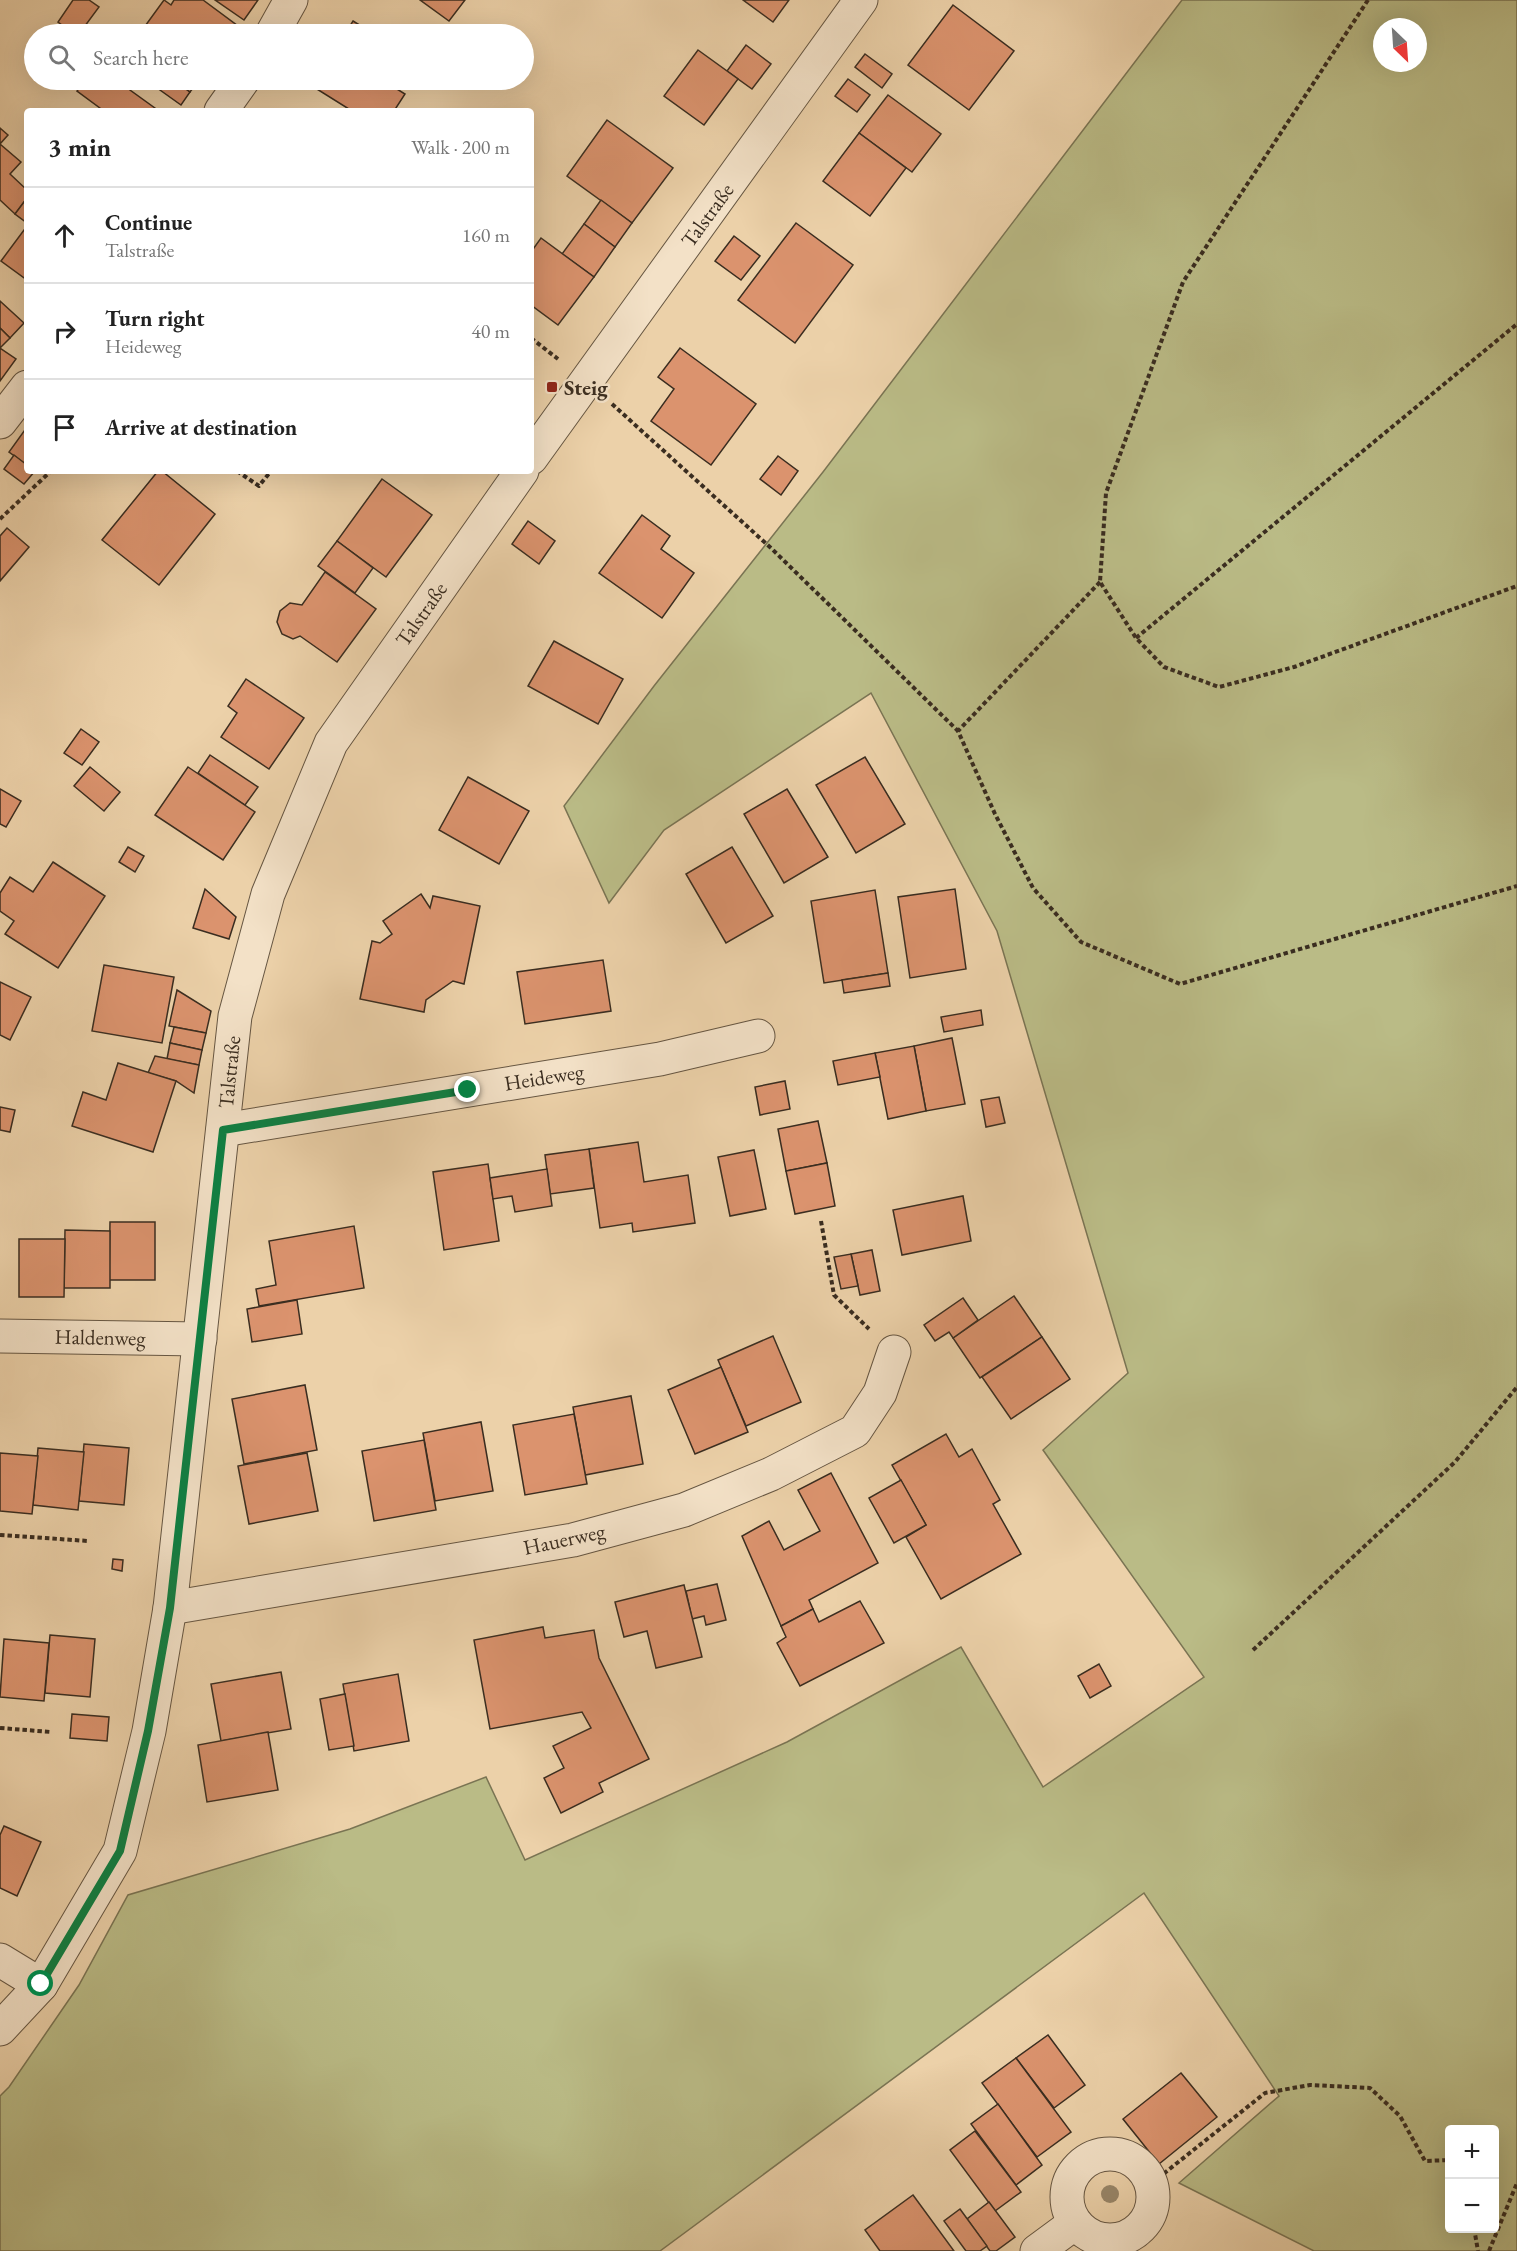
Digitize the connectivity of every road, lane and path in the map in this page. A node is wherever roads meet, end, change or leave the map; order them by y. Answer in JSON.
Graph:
{"nodes":[{"id":1,"x":291,"y":0,"type":"edge"},
{"id":2,"x":861,"y":0,"type":"edge"},
{"id":3,"x":1368,"y":0,"type":"edge"},
{"id":4,"x":278,"y":24,"type":"edge"},
{"id":5,"x":236,"y":90,"type":"edge"},
{"id":6,"x":223,"y":108,"type":"edge"},
{"id":7,"x":1517,"y":324,"type":"edge"},
{"id":8,"x":24,"y":391,"type":"edge"},
{"id":9,"x":612,"y":404,"type":"dead end"},
{"id":10,"x":0,"y":422,"type":"edge"},
{"id":11,"x":534,"y":454,"type":"edge"},
{"id":12,"x":48,"y":474,"type":"edge"},
{"id":13,"x":241,"y":474,"type":"edge"},
{"id":14,"x":269,"y":474,"type":"edge"},
{"id":15,"x":520,"y":474,"type":"edge"},
{"id":16,"x":0,"y":519,"type":"edge"},
{"id":17,"x":1100,"y":582,"type":"junction"},
{"id":18,"x":1517,"y":586,"type":"edge"},
{"id":19,"x":1136,"y":638,"type":"junction"},
{"id":20,"x":958,"y":731,"type":"junction"},
{"id":21,"x":1517,"y":886,"type":"edge"},
{"id":22,"x":758,"y":1036,"type":"dead end"},
{"id":23,"x":223,"y":1130,"type":"junction"},
{"id":24,"x":821,"y":1221,"type":"dead end"},
{"id":25,"x":0,"y":1335,"type":"edge"},
{"id":26,"x":200,"y":1339,"type":"junction"},
{"id":27,"x":894,"y":1352,"type":"joint"},
{"id":28,"x":1517,"y":1387,"type":"edge"},
{"id":29,"x":0,"y":1535,"type":"edge"},
{"id":30,"x":88,"y":1540,"type":"dead end"},
{"id":31,"x":170,"y":1608,"type":"junction"},
{"id":32,"x":1253,"y":1650,"type":"dead end"},
{"id":33,"x":0,"y":1728,"type":"edge"},
{"id":34,"x":51,"y":1732,"type":"dead end"},
{"id":35,"x":0,"y":1960,"type":"edge"},
{"id":36,"x":41,"y":1984,"type":"junction"},
{"id":37,"x":0,"y":2029,"type":"edge"},
{"id":38,"x":1445,"y":2160,"type":"edge"},
{"id":39,"x":1152,"y":2183,"type":"junction"},
{"id":40,"x":1517,"y":2183,"type":"edge"},
{"id":41,"x":1075,"y":2223,"type":"junction"},
{"id":42,"x":1474,"y":2233,"type":"edge"},
{"id":43,"x":1037,"y":2251,"type":"edge"},
{"id":44,"x":1478,"y":2251,"type":"edge"},
{"id":45,"x":1489,"y":2251,"type":"edge"}],
"edges":[{"from":1,"to":4,"type":"street"},
{"from":2,"to":11,"type":"street","name":"Talstraße"},
{"from":3,"to":17,"type":"path"},
{"from":5,"to":6,"type":"street"},
{"from":7,"to":19,"type":"path"},
{"from":8,"to":10,"type":"street"},
{"from":9,"to":20,"type":"path"},
{"from":12,"to":16,"type":"path"},
{"from":13,"to":14,"type":"path"},
{"from":15,"to":23,"type":"street","name":"Talstraße"},
{"from":17,"to":19,"type":"path"},
{"from":17,"to":20,"type":"path"},
{"from":18,"to":19,"type":"path"},
{"from":20,"to":21,"type":"path"},
{"from":22,"to":23,"type":"street","name":"Heideweg"},
{"from":23,"to":26,"type":"street","name":"Talstraße"},
{"from":24,"to":27,"type":"path"},
{"from":25,"to":26,"type":"street","name":"Haldenweg"},
{"from":26,"to":31,"type":"street","name":"Talstraße"},
{"from":27,"to":31,"type":"street","name":"Hauerweg"},
{"from":28,"to":32,"type":"path"},
{"from":29,"to":30,"type":"path"},
{"from":31,"to":36,"type":"street","name":"Talstraße"},
{"from":33,"to":34,"type":"path"},
{"from":35,"to":36,"type":"street"},
{"from":36,"to":37,"type":"street","name":"Talstraße"},
{"from":38,"to":39,"type":"path"},
{"from":39,"to":41,"type":"street"},
{"from":39,"to":41,"type":"street"},
{"from":40,"to":45,"type":"path"},
{"from":41,"to":43,"type":"street"},
{"from":42,"to":44,"type":"path"}]}
